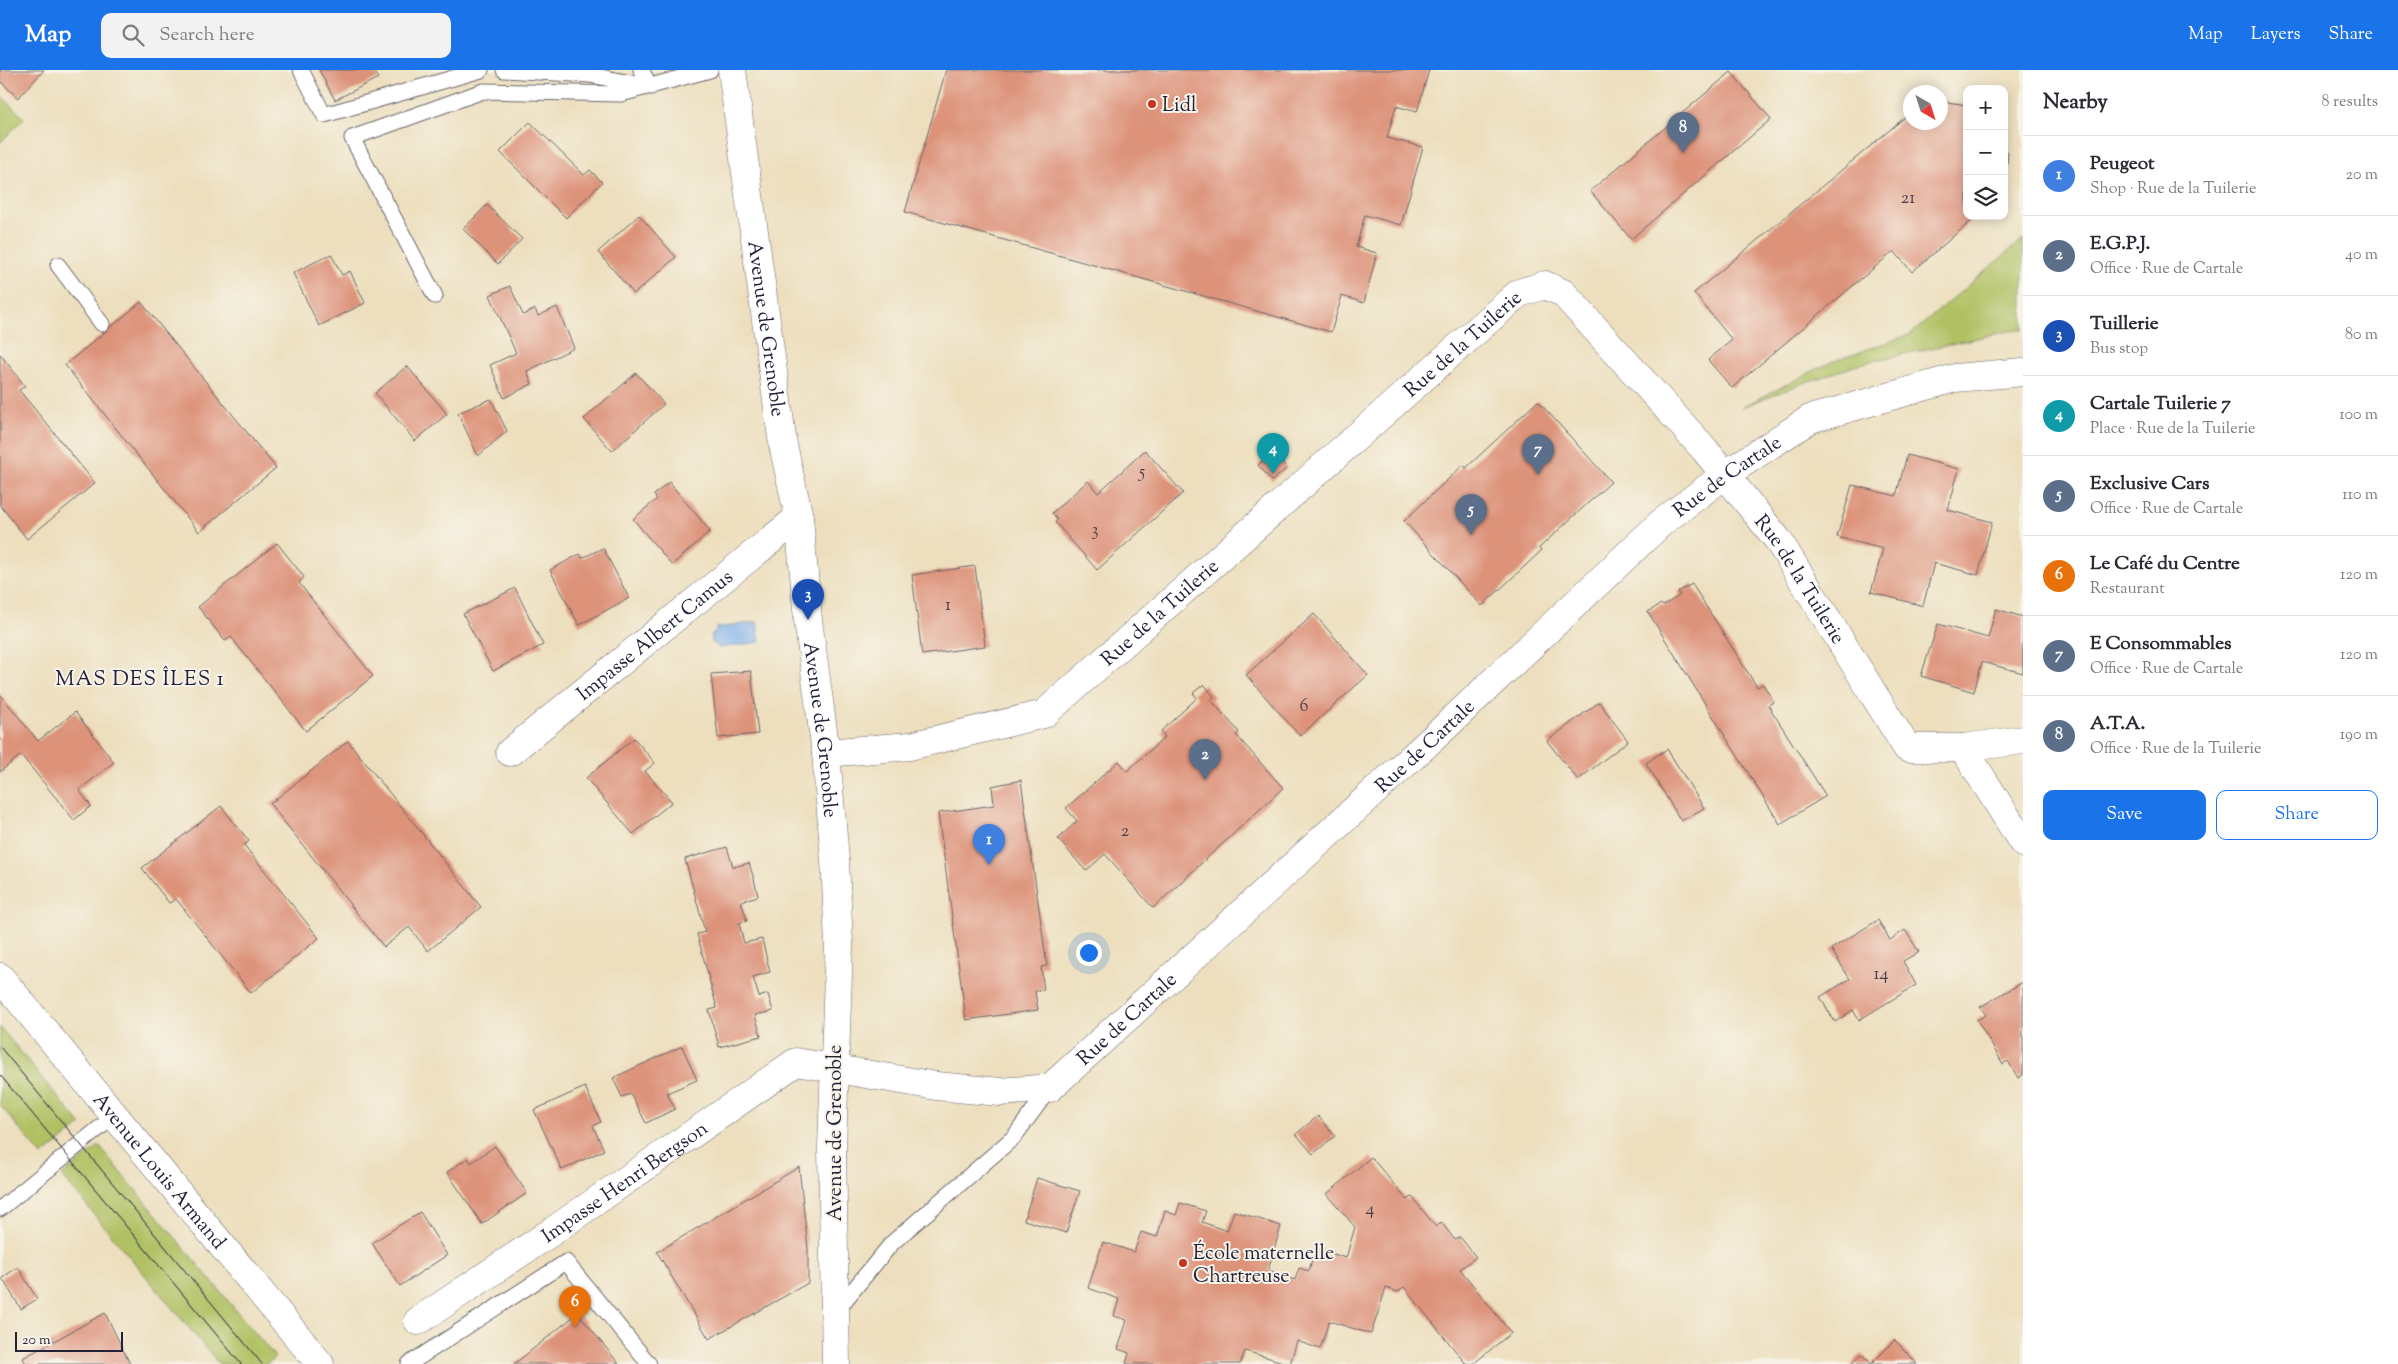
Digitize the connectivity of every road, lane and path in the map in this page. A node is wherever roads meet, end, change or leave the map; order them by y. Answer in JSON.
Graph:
{"nodes":[{"id":1,"x":300,"y":70,"type":"edge"},
{"id":2,"x":481,"y":70,"type":"edge"},
{"id":3,"x":504,"y":70,"type":"edge"},
{"id":4,"x":641,"y":70,"type":"edge"},
{"id":5,"x":710,"y":70,"type":"edge"},
{"id":6,"x":732,"y":70,"type":"edge"},
{"id":7,"x":651,"y":87,"type":"junction"},
{"id":8,"x":58,"y":265,"type":"dead end"},
{"id":9,"x":435,"y":296,"type":"dead end"},
{"id":10,"x":102,"y":324,"type":"dead end"},
{"id":11,"x":2023,"y":372,"type":"edge"},
{"id":12,"x":1726,"y":474,"type":"junction"},
{"id":13,"x":798,"y":517,"type":"junction"},
{"id":14,"x":2023,"y":740,"type":"edge"},
{"id":15,"x":1963,"y":748,"type":"junction"},
{"id":16,"x":510,"y":752,"type":"dead end"},
{"id":17,"x":826,"y":753,"type":"junction"},
{"id":18,"x":2023,"y":843,"type":"edge"},
{"id":19,"x":0,"y":977,"type":"edge"},
{"id":20,"x":834,"y":1070,"type":"junction"},
{"id":21,"x":1050,"y":1088,"type":"junction"},
{"id":22,"x":114,"y":1116,"type":"junction"},
{"id":23,"x":0,"y":1209,"type":"edge"},
{"id":24,"x":836,"y":1311,"type":"junction"},
{"id":25,"x":418,"y":1321,"type":"dead end"},
{"id":26,"x":320,"y":1364,"type":"edge"},
{"id":27,"x":409,"y":1364,"type":"edge"},
{"id":28,"x":649,"y":1364,"type":"edge"},
{"id":29,"x":836,"y":1364,"type":"edge"}],
"edges":[{"from":1,"to":2,"type":"lane"},
{"from":3,"to":7,"type":"lane"},
{"from":4,"to":7,"type":"lane"},
{"from":5,"to":7,"type":"lane"},
{"from":6,"to":13,"type":"street","name":"Avenue de Grenoble"},
{"from":7,"to":9,"type":"lane"},
{"from":8,"to":10,"type":"lane"},
{"from":11,"to":12,"type":"street","name":"Rue de Cartale"},
{"from":12,"to":15,"type":"street","name":"Rue de la Tuilerie"},
{"from":12,"to":17,"type":"street","name":"Rue de la Tuilerie"},
{"from":12,"to":21,"type":"street","name":"Rue de Cartale"},
{"from":13,"to":16,"type":"street","name":"Impasse Albert Camus"},
{"from":13,"to":17,"type":"street","name":"Avenue de Grenoble"},
{"from":14,"to":15,"type":"street","name":"Rue de la Tuilerie"},
{"from":15,"to":18,"type":"street"},
{"from":17,"to":20,"type":"street","name":"Avenue de Grenoble"},
{"from":19,"to":22,"type":"street","name":"Avenue Louis Armand"},
{"from":20,"to":21,"type":"street"},
{"from":20,"to":24,"type":"street","name":"Avenue de Grenoble"},
{"from":20,"to":25,"type":"street","name":"Impasse Henri Bergson"},
{"from":21,"to":24,"type":"lane"},
{"from":22,"to":23,"type":"lane"},
{"from":22,"to":26,"type":"street","name":"Avenue Louis Armand"},
{"from":24,"to":29,"type":"street","name":"Avenue de Grenoble"},
{"from":27,"to":28,"type":"lane"}]}
